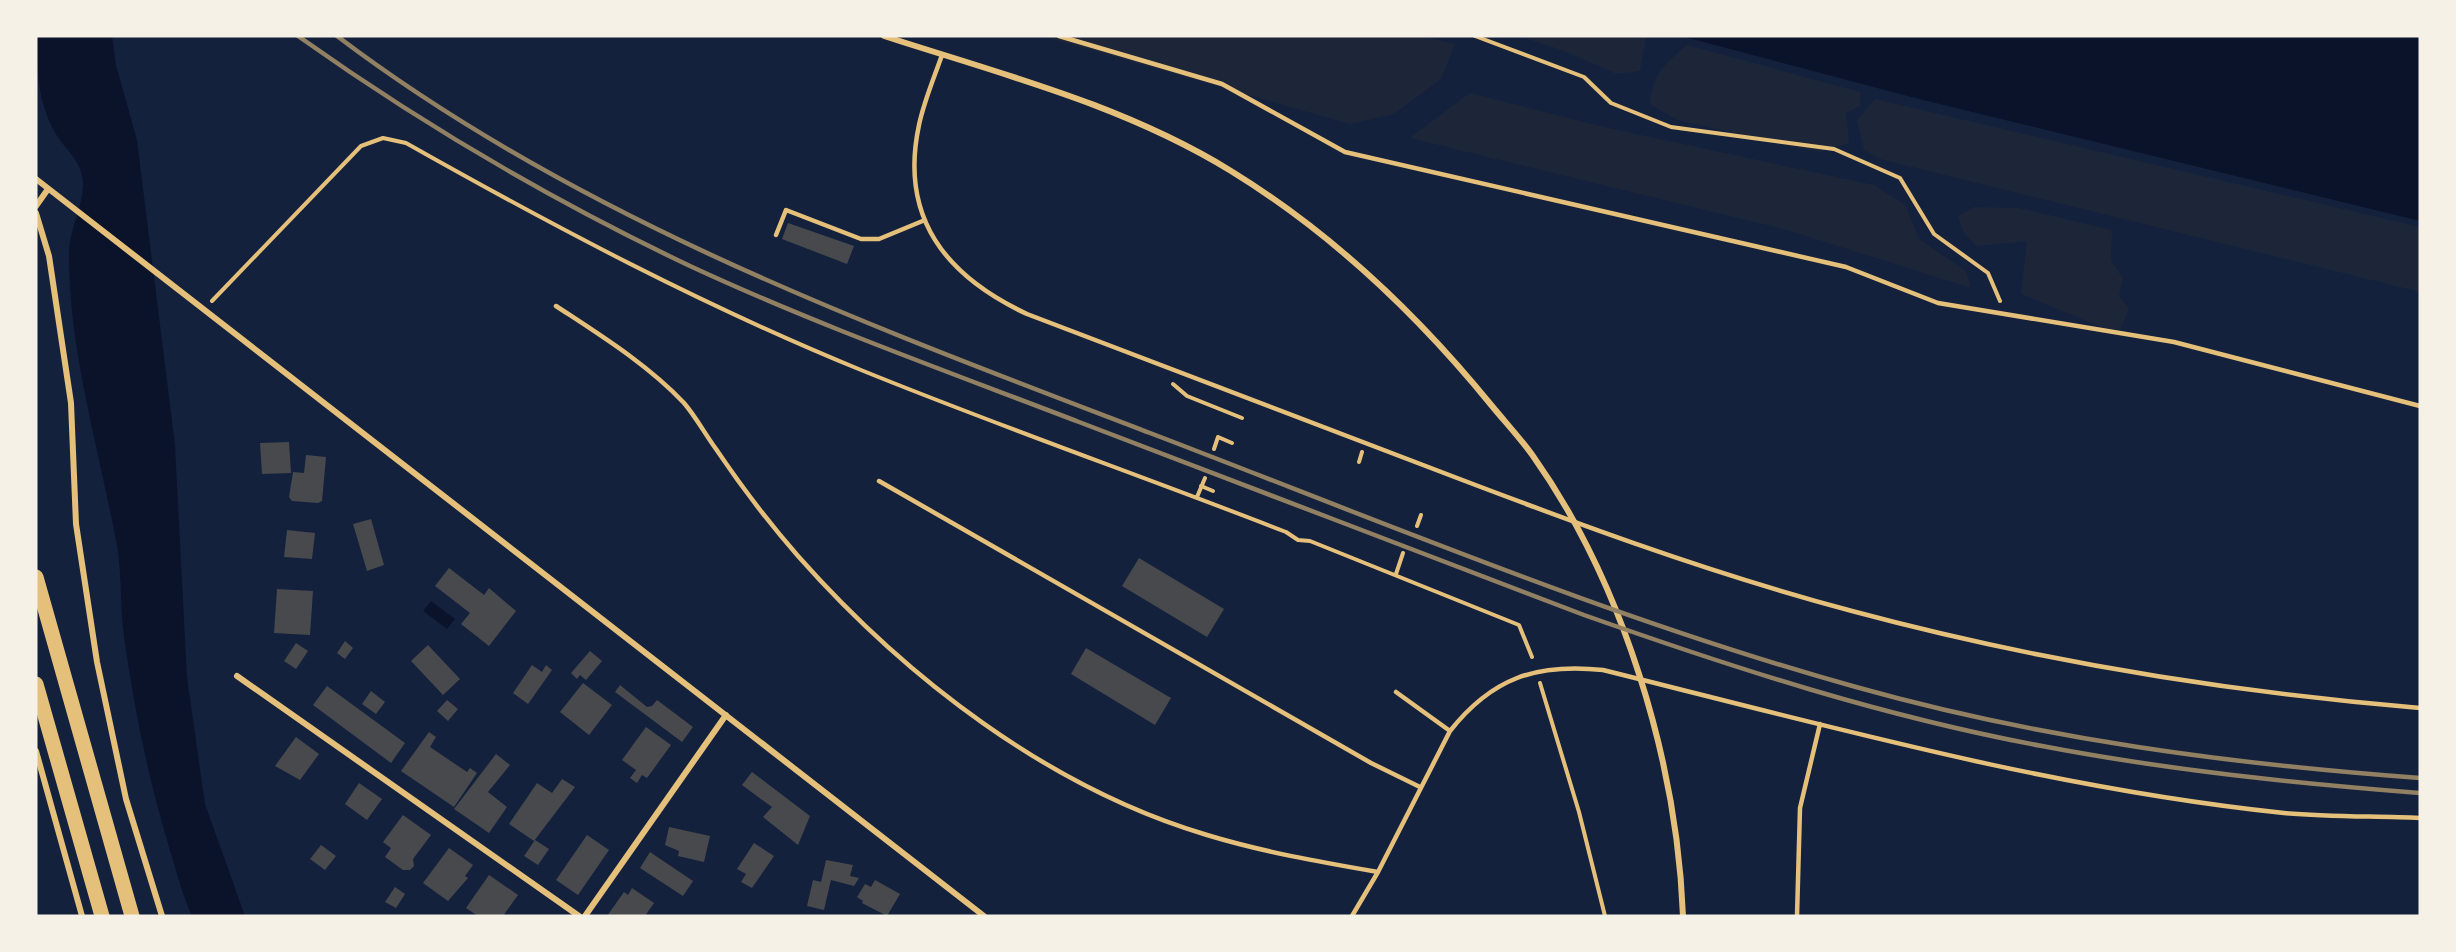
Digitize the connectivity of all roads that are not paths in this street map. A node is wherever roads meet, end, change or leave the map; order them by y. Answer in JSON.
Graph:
{"nodes":[{"id":1,"x":884,"y":36,"type":"edge"},
{"id":2,"x":1059,"y":36,"type":"edge"},
{"id":3,"x":942,"y":55,"type":"junction"},
{"id":4,"x":36,"y":179,"type":"edge"},
{"id":5,"x":48,"y":189,"type":"junction"},
{"id":6,"x":36,"y":206,"type":"edge"},
{"id":7,"x":36,"y":213,"type":"edge"},
{"id":8,"x":925,"y":219,"type":"junction"},
{"id":9,"x":776,"y":235,"type":"dead end"},
{"id":10,"x":556,"y":306,"type":"dead end"},
{"id":11,"x":2420,"y":406,"type":"edge"},
{"id":12,"x":879,"y":481,"type":"dead end"},
{"id":13,"x":36,"y":577,"type":"edge"},
{"id":14,"x":237,"y":676,"type":"dead end"},
{"id":15,"x":36,"y":684,"type":"edge"},
{"id":16,"x":1396,"y":692,"type":"dead end"},
{"id":17,"x":2420,"y":708,"type":"edge"},
{"id":18,"x":726,"y":715,"type":"junction"},
{"id":19,"x":1820,"y":724,"type":"junction"},
{"id":20,"x":1450,"y":731,"type":"junction"},
{"id":21,"x":36,"y":752,"type":"edge"},
{"id":22,"x":1420,"y":787,"type":"junction"},
{"id":23,"x":2420,"y":818,"type":"edge"},
{"id":24,"x":1378,"y":872,"type":"junction"},
{"id":25,"x":82,"y":916,"type":"edge"},
{"id":26,"x":102,"y":916,"type":"edge"},
{"id":27,"x":132,"y":916,"type":"edge"},
{"id":28,"x":162,"y":916,"type":"edge"},
{"id":29,"x":579,"y":916,"type":"edge"},
{"id":30,"x":585,"y":916,"type":"edge"},
{"id":31,"x":984,"y":916,"type":"edge"},
{"id":32,"x":1352,"y":916,"type":"edge"},
{"id":33,"x":1683,"y":916,"type":"edge"},
{"id":34,"x":1797,"y":916,"type":"edge"}],
"edges":[{"from":1,"to":3,"type":"street"},
{"from":2,"to":11,"type":"lane"},
{"from":3,"to":8,"type":"lane"},
{"from":3,"to":33,"type":"street"},
{"from":4,"to":5,"type":"street"},
{"from":5,"to":6,"type":"street"},
{"from":5,"to":18,"type":"street"},
{"from":7,"to":28,"type":"street"},
{"from":8,"to":9,"type":"lane"},
{"from":8,"to":17,"type":"lane"},
{"from":10,"to":24,"type":"lane"},
{"from":12,"to":22,"type":"lane"},
{"from":13,"to":27,"type":"main road"},
{"from":14,"to":29,"type":"street"},
{"from":15,"to":26,"type":"main road"},
{"from":16,"to":20,"type":"lane"},
{"from":18,"to":30,"type":"street"},
{"from":18,"to":31,"type":"street"},
{"from":19,"to":20,"type":"lane"},
{"from":19,"to":23,"type":"lane"},
{"from":19,"to":34,"type":"lane"},
{"from":20,"to":22,"type":"lane"},
{"from":21,"to":25,"type":"street"},
{"from":22,"to":24,"type":"lane"},
{"from":24,"to":32,"type":"lane"}]}
